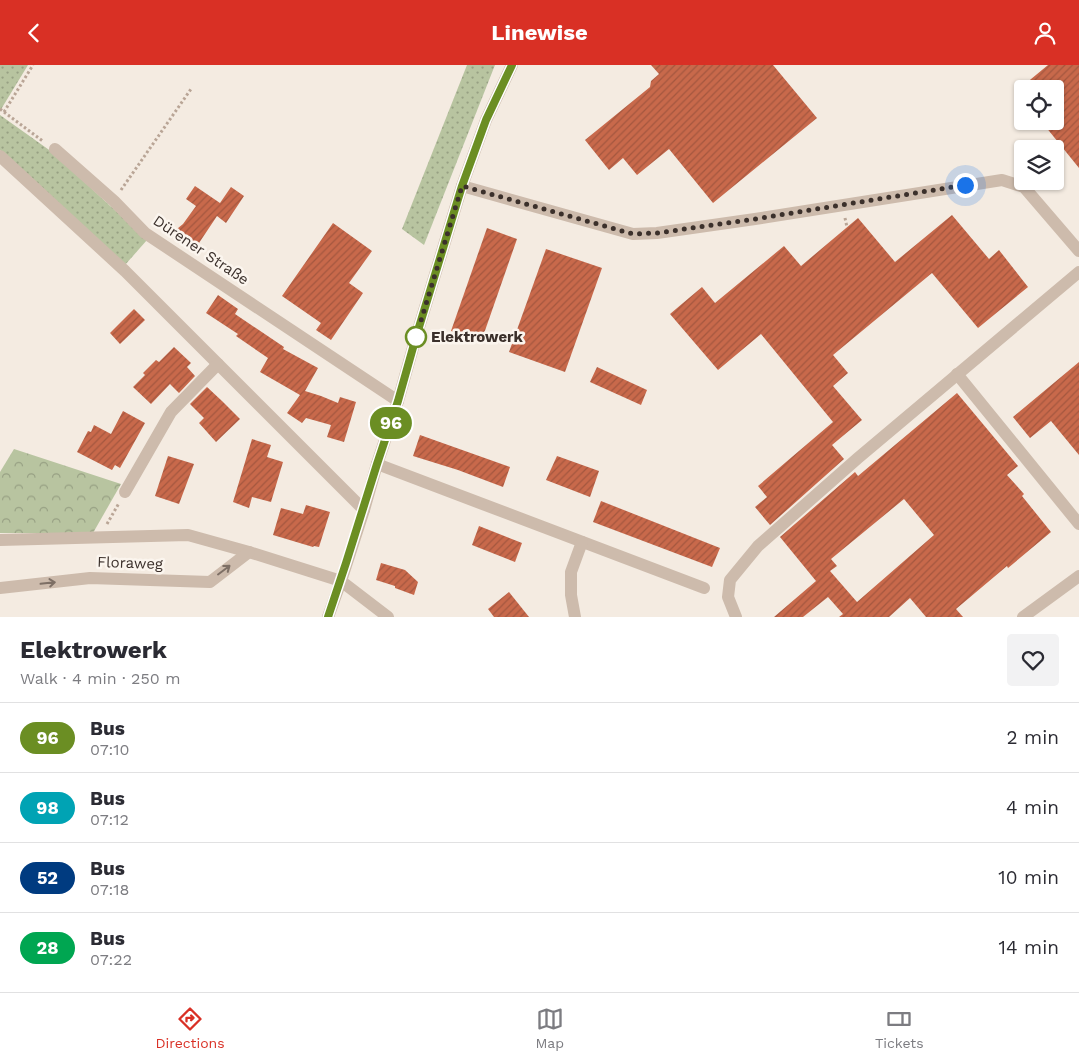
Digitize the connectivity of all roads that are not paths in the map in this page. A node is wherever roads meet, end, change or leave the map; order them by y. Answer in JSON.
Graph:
{"nodes":[{"id":1,"x":512,"y":65,"type":"edge"},
{"id":2,"x":55,"y":149,"type":"road end"},
{"id":3,"x":0,"y":156,"type":"edge"},
{"id":4,"x":462,"y":186,"type":"junction"},
{"id":5,"x":1079,"y":251,"type":"edge"},
{"id":6,"x":1079,"y":272,"type":"edge"},
{"id":7,"x":218,"y":364,"type":"junction"},
{"id":8,"x":957,"y":375,"type":"junction"},
{"id":9,"x":398,"y":401,"type":"junction"},
{"id":10,"x":377,"y":464,"type":"junction"},
{"id":11,"x":125,"y":492,"type":"road end"},
{"id":12,"x":364,"y":510,"type":"junction"},
{"id":13,"x":1079,"y":524,"type":"edge"},
{"id":14,"x":0,"y":540,"type":"edge"},
{"id":15,"x":582,"y":542,"type":"junction"},
{"id":16,"x":249,"y":552,"type":"junction"},
{"id":17,"x":1079,"y":576,"type":"edge"},
{"id":18,"x":341,"y":581,"type":"junction"},
{"id":19,"x":0,"y":588,"type":"edge"},
{"id":20,"x":704,"y":588,"type":"dead end"},
{"id":21,"x":328,"y":617,"type":"edge"},
{"id":22,"x":388,"y":617,"type":"edge"},
{"id":23,"x":575,"y":617,"type":"edge"},
{"id":24,"x":736,"y":617,"type":"edge"},
{"id":25,"x":1023,"y":617,"type":"edge"}],
"edges":[{"from":1,"to":4,"type":"street"},
{"from":2,"to":9,"type":"street","name":"Dürener Straße"},
{"from":3,"to":7,"type":"street"},
{"from":4,"to":5,"type":"street"},
{"from":4,"to":9,"type":"street"},
{"from":6,"to":8,"type":"street"},
{"from":7,"to":11,"type":"street"},
{"from":7,"to":12,"type":"street"},
{"from":8,"to":13,"type":"street"},
{"from":8,"to":24,"type":"street"},
{"from":9,"to":10,"type":"street"},
{"from":10,"to":12,"type":"street"},
{"from":10,"to":15,"type":"street"},
{"from":12,"to":18,"type":"street"},
{"from":14,"to":16,"type":"street","name":"Floraweg"},
{"from":15,"to":20,"type":"street"},
{"from":15,"to":23,"type":"street"},
{"from":16,"to":18,"type":"street","name":"Floraweg"},
{"from":19,"to":16,"type":"street","name":"Floraweg","one_way":true},
{"from":17,"to":25,"type":"street"},
{"from":18,"to":21,"type":"street"},
{"from":18,"to":22,"type":"street","name":"Floraweg"}]}
